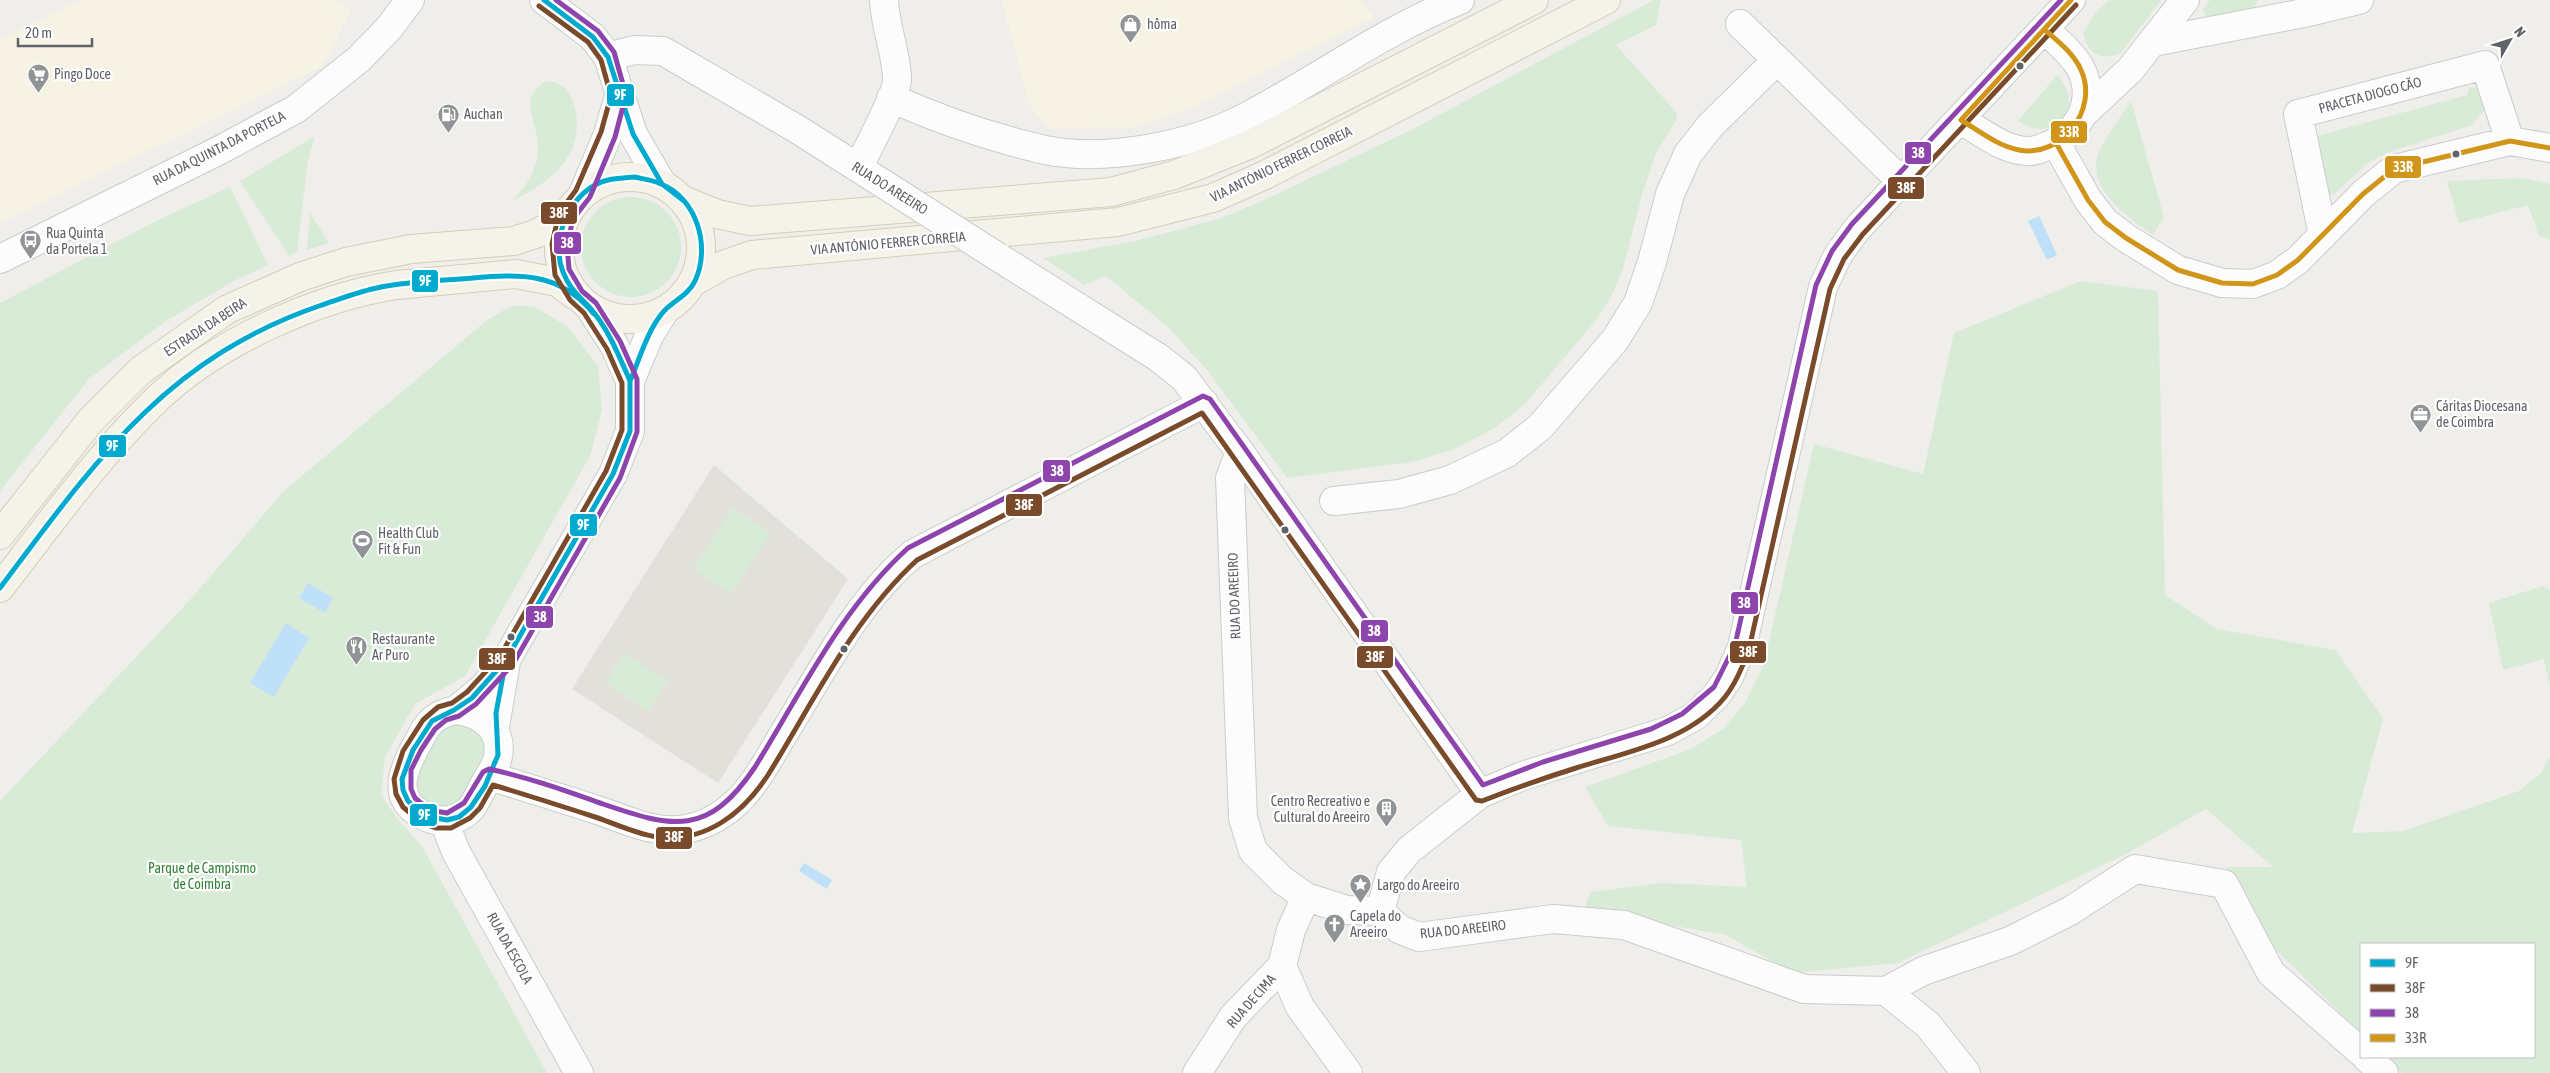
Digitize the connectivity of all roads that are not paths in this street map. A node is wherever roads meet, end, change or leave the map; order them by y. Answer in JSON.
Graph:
{"nodes":[{"id":1,"x":410,"y":0,"type":"edge"},
{"id":2,"x":544,"y":0,"type":"edge"},
{"id":3,"x":884,"y":0,"type":"edge"},
{"id":4,"x":1460,"y":0,"type":"edge"},
{"id":5,"x":1534,"y":0,"type":"edge"},
{"id":6,"x":1606,"y":0,"type":"edge"},
{"id":7,"x":2071,"y":0,"type":"edge"},
{"id":8,"x":2185,"y":0,"type":"edge"},
{"id":9,"x":2359,"y":0,"type":"edge"},
{"id":10,"x":1740,"y":24,"type":"dead end"},
{"id":11,"x":2045,"y":30,"type":"junction"},
{"id":12,"x":2153,"y":42,"type":"junction"},
{"id":13,"x":608,"y":57,"type":"junction"},
{"id":14,"x":1777,"y":60,"type":"junction"},
{"id":15,"x":619,"y":96,"type":"junction"},
{"id":16,"x":891,"y":98,"type":"junction"},
{"id":17,"x":2082,"y":115,"type":"junction"},
{"id":18,"x":1961,"y":120,"type":"junction"},
{"id":19,"x":2510,"y":141,"type":"junction"},
{"id":20,"x":2056,"y":144,"type":"junction"},
{"id":21,"x":2550,"y":148,"type":"edge"},
{"id":22,"x":858,"y":168,"type":"junction"},
{"id":23,"x":1902,"y":182,"type":"junction"},
{"id":24,"x":662,"y":184,"type":"junction"},
{"id":25,"x":583,"y":194,"type":"junction"},
{"id":26,"x":685,"y":201,"type":"junction"},
{"id":27,"x":566,"y":216,"type":"junction"},
{"id":28,"x":2323,"y":235,"type":"junction"},
{"id":29,"x":0,"y":259,"type":"edge"},
{"id":30,"x":695,"y":281,"type":"junction"},
{"id":31,"x":583,"y":302,"type":"junction"},
{"id":32,"x":665,"y":310,"type":"junction"},
{"id":33,"x":630,"y":381,"type":"junction"},
{"id":34,"x":1204,"y":402,"type":"junction"},
{"id":35,"x":1240,"y":452,"type":"junction"},
{"id":36,"x":1334,"y":501,"type":"dead end"},
{"id":37,"x":0,"y":535,"type":"edge"},
{"id":38,"x":0,"y":588,"type":"edge"},
{"id":39,"x":506,"y":660,"type":"junction"},
{"id":40,"x":456,"y":710,"type":"junction"},
{"id":41,"x":494,"y":732,"type":"junction"},
{"id":42,"x":489,"y":776,"type":"junction"},
{"id":43,"x":1480,"y":794,"type":"junction"},
{"id":44,"x":444,"y":821,"type":"junction"},
{"id":45,"x":1306,"y":897,"type":"junction"},
{"id":46,"x":1380,"y":911,"type":"junction"},
{"id":47,"x":1282,"y":966,"type":"junction"},
{"id":48,"x":1886,"y":991,"type":"junction"},
{"id":49,"x":2360,"y":1051,"type":"edge"},
{"id":50,"x":2367,"y":1058,"type":"edge"},
{"id":51,"x":579,"y":1073,"type":"edge"},
{"id":52,"x":1197,"y":1073,"type":"edge"},
{"id":53,"x":1348,"y":1073,"type":"edge"},
{"id":54,"x":1966,"y":1073,"type":"edge"},
{"id":55,"x":2384,"y":1073,"type":"edge"}],
"edges":[{"from":1,"to":29,"type":"street","name":"RUA DA QUINTA DA PORTELA"},
{"from":2,"to":13,"type":"street"},
{"from":3,"to":16,"type":"street"},
{"from":4,"to":16,"type":"street"},
{"from":5,"to":26,"type":"main road"},
{"from":6,"to":30,"type":"main road","name":"VIA ANTÓNIO FERRER CORREIA"},
{"from":7,"to":11,"type":"street"},
{"from":8,"to":12,"type":"street"},
{"from":9,"to":12,"type":"street"},
{"from":10,"to":14,"type":"street"},
{"from":11,"to":17,"type":"street"},
{"from":11,"to":18,"type":"street"},
{"from":12,"to":17,"type":"street"},
{"from":13,"to":15,"type":"street"},
{"from":13,"to":22,"type":"street","name":"RUA DO AREEIRO"},
{"from":14,"to":23,"type":"street"},
{"from":14,"to":36,"type":"street"},
{"from":15,"to":24,"type":"street"},
{"from":15,"to":25,"type":"street"},
{"from":16,"to":22,"type":"street"},
{"from":17,"to":20,"type":"street"},
{"from":18,"to":20,"type":"street"},
{"from":18,"to":23,"type":"street"},
{"from":19,"to":21,"type":"street"},
{"from":19,"to":28,"type":"street"},
{"from":19,"to":28,"type":"street","name":"PRACETA DIOGO CÃO"},
{"from":20,"to":28,"type":"street"},
{"from":22,"to":34,"type":"street","name":"RUA DO AREEIRO","bridge":true},
{"from":23,"to":43,"type":"street"},
{"from":24,"to":25,"type":"main road"},
{"from":24,"to":26,"type":"main road"},
{"from":25,"to":27,"type":"main road"},
{"from":26,"to":30,"type":"main road"},
{"from":27,"to":31,"type":"main road"},
{"from":27,"to":37,"type":"main road","name":"ESTRADA DA BEIRA"},
{"from":30,"to":32,"type":"main road"},
{"from":31,"to":32,"type":"main road"},
{"from":31,"to":33,"type":"street"},
{"from":31,"to":38,"type":"main road"},
{"from":32,"to":33,"type":"street"},
{"from":33,"to":39,"type":"street"},
{"from":34,"to":35,"type":"street","name":"RUA DO AREEIRO"},
{"from":34,"to":42,"type":"street"},
{"from":35,"to":43,"type":"street","name":"RUA DO AREEIRO"},
{"from":35,"to":45,"type":"street","name":"RUA DO AREEIRO"},
{"from":39,"to":40,"type":"street"},
{"from":39,"to":41,"type":"street"},
{"from":40,"to":41,"type":"street"},
{"from":40,"to":44,"type":"street"},
{"from":41,"to":42,"type":"street"},
{"from":42,"to":44,"type":"street"},
{"from":43,"to":46,"type":"street"},
{"from":44,"to":51,"type":"street","name":"RUA DA ESCOLA"},
{"from":45,"to":46,"type":"street","name":"RUA DO AREEIRO"},
{"from":45,"to":47,"type":"street","name":"RUA DE CIMA"},
{"from":46,"to":48,"type":"street","name":"RUA DO AREEIRO"},
{"from":47,"to":52,"type":"street","name":"RUA DE CIMA"},
{"from":47,"to":53,"type":"street"},
{"from":48,"to":49,"type":"street"},
{"from":48,"to":54,"type":"street"},
{"from":50,"to":55,"type":"street"}]}
